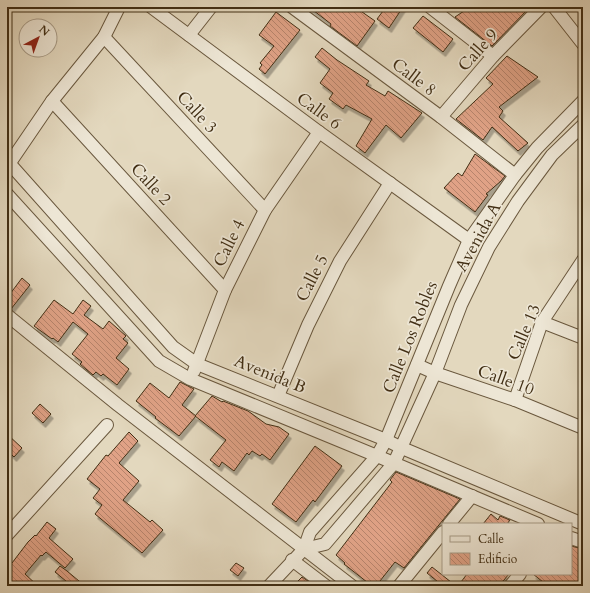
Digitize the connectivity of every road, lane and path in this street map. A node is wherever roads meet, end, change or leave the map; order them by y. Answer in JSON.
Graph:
{"nodes":[{"id":1,"x":119,"y":7,"type":"edge"},
{"id":2,"x":151,"y":7,"type":"edge"},
{"id":3,"x":211,"y":7,"type":"edge"},
{"id":4,"x":292,"y":7,"type":"edge"},
{"id":5,"x":430,"y":7,"type":"edge"},
{"id":6,"x":541,"y":7,"type":"edge"},
{"id":7,"x":560,"y":9,"type":"edge"},
{"id":8,"x":189,"y":35,"type":"junction"},
{"id":9,"x":104,"y":37,"type":"junction"},
{"id":10,"x":583,"y":44,"type":"edge"},
{"id":11,"x":493,"y":56,"type":"junction"},
{"id":12,"x":52,"y":101,"type":"junction"},
{"id":13,"x":583,"y":101,"type":"edge"},
{"id":14,"x":441,"y":118,"type":"junction"},
{"id":15,"x":583,"y":125,"type":"edge"},
{"id":16,"x":319,"y":132,"type":"junction"},
{"id":17,"x":8,"y":166,"type":"edge"},
{"id":18,"x":515,"y":175,"type":"junction"},
{"id":19,"x":390,"y":183,"type":"junction"},
{"id":20,"x":7,"y":194,"type":"edge"},
{"id":21,"x":265,"y":210,"type":"junction"},
{"id":22,"x":469,"y":240,"type":"junction"},
{"id":23,"x":583,"y":260,"type":"edge"},
{"id":24,"x":225,"y":290,"type":"junction"},
{"id":25,"x":7,"y":315,"type":"edge"},
{"id":26,"x":542,"y":322,"type":"junction"},
{"id":27,"x":583,"y":338,"type":"edge"},
{"id":28,"x":197,"y":364,"type":"junction"},
{"id":29,"x":417,"y":365,"type":"junction"},
{"id":30,"x":435,"y":373,"type":"junction"},
{"id":31,"x":190,"y":380,"type":"junction"},
{"id":32,"x":278,"y":396,"type":"junction"},
{"id":33,"x":515,"y":400,"type":"junction"},
{"id":34,"x":107,"y":425,"type":"dead end"},
{"id":35,"x":583,"y":428,"type":"edge"},
{"id":36,"x":386,"y":440,"type":"junction"},
{"id":37,"x":402,"y":448,"type":"junction"},
{"id":38,"x":378,"y":456,"type":"junction"},
{"id":39,"x":394,"y":463,"type":"junction"},
{"id":40,"x":472,"y":496,"type":"junction"},
{"id":41,"x":450,"y":523,"type":"edge"},
{"id":42,"x":536,"y":523,"type":"edge"},
{"id":43,"x":583,"y":524,"type":"edge"},
{"id":44,"x":442,"y":533,"type":"edge"},
{"id":45,"x":7,"y":536,"type":"edge"},
{"id":46,"x":572,"y":538,"type":"edge"},
{"id":47,"x":583,"y":542,"type":"edge"},
{"id":48,"x":304,"y":549,"type":"junction"},
{"id":49,"x":292,"y":560,"type":"junction"},
{"id":50,"x":519,"y":575,"type":"edge"},
{"id":51,"x":268,"y":586,"type":"edge"},
{"id":52,"x":326,"y":586,"type":"edge"},
{"id":53,"x":352,"y":586,"type":"edge"},
{"id":54,"x":399,"y":586,"type":"edge"},
{"id":55,"x":510,"y":586,"type":"edge"}],
"edges":[{"from":1,"to":9,"type":"street"},
{"from":2,"to":8,"type":"street","name":"Calle 6"},
{"from":3,"to":8,"type":"street"},
{"from":4,"to":14,"type":"street","name":"Calle 8"},
{"from":5,"to":11,"type":"street"},
{"from":6,"to":11,"type":"street","name":"Calle 9"},
{"from":7,"to":10,"type":"street"},
{"from":8,"to":16,"type":"street","name":"Calle 6"},
{"from":9,"to":12,"type":"street"},
{"from":9,"to":21,"type":"street","name":"Calle 3"},
{"from":11,"to":14,"type":"street","name":"Calle 9"},
{"from":12,"to":17,"type":"street"},
{"from":12,"to":24,"type":"street","name":"Calle 2"},
{"from":13,"to":18,"type":"street","name":"Calle Los Robles"},
{"from":14,"to":18,"type":"street","name":"Calle 8"},
{"from":15,"to":30,"type":"street","name":"Avenida A"},
{"from":16,"to":19,"type":"street","name":"Calle 6"},
{"from":16,"to":21,"type":"street","name":"Calle 4"},
{"from":17,"to":28,"type":"street","name":"Avenida B"},
{"from":18,"to":22,"type":"street","name":"Calle Los Robles"},
{"from":19,"to":22,"type":"street","name":"Calle 6"},
{"from":19,"to":32,"type":"street","name":"Calle 5"},
{"from":20,"to":31,"type":"street","name":"Avenida B"},
{"from":21,"to":24,"type":"street","name":"Calle 4"},
{"from":22,"to":29,"type":"street","name":"Calle Los Robles"},
{"from":23,"to":26,"type":"street","name":"Calle 13"},
{"from":24,"to":28,"type":"street","name":"Calle 4"},
{"from":25,"to":48,"type":"street"},
{"from":26,"to":27,"type":"street"},
{"from":26,"to":33,"type":"street","name":"Calle 13"},
{"from":28,"to":31,"type":"street","name":"Calle 4"},
{"from":28,"to":32,"type":"street","name":"Avenida B"},
{"from":29,"to":30,"type":"street","name":"Calle 10"},
{"from":29,"to":36,"type":"street","name":"Calle Los Robles"},
{"from":30,"to":33,"type":"street","name":"Calle 10"},
{"from":30,"to":37,"type":"street","name":"Avenida A"},
{"from":31,"to":38,"type":"street","name":"Avenida B"},
{"from":32,"to":36,"type":"street","name":"Avenida B"},
{"from":33,"to":35,"type":"street","name":"Calle 10"},
{"from":34,"to":45,"type":"street"},
{"from":36,"to":37,"type":"street","name":"Avenida B"},
{"from":36,"to":38,"type":"street","name":"Calle Los Robles"},
{"from":37,"to":39,"type":"street","name":"Avenida A"},
{"from":37,"to":43,"type":"street","name":"Avenida B"},
{"from":38,"to":39,"type":"street","name":"Avenida B"},
{"from":38,"to":48,"type":"street","name":"Calle Los Robles"},
{"from":39,"to":40,"type":"street","name":"Avenida B"},
{"from":39,"to":48,"type":"street","name":"Avenida A"},
{"from":40,"to":41,"type":"street"},
{"from":40,"to":42,"type":"street","name":"Avenida B"},
{"from":44,"to":54,"type":"street"},
{"from":46,"to":47,"type":"street"},
{"from":48,"to":49,"type":"street","name":"Calle Los Robles"},
{"from":48,"to":53,"type":"street"},
{"from":49,"to":51,"type":"street","name":"Calle Los Robles"},
{"from":49,"to":52,"type":"street"},
{"from":50,"to":55,"type":"street"}]}
